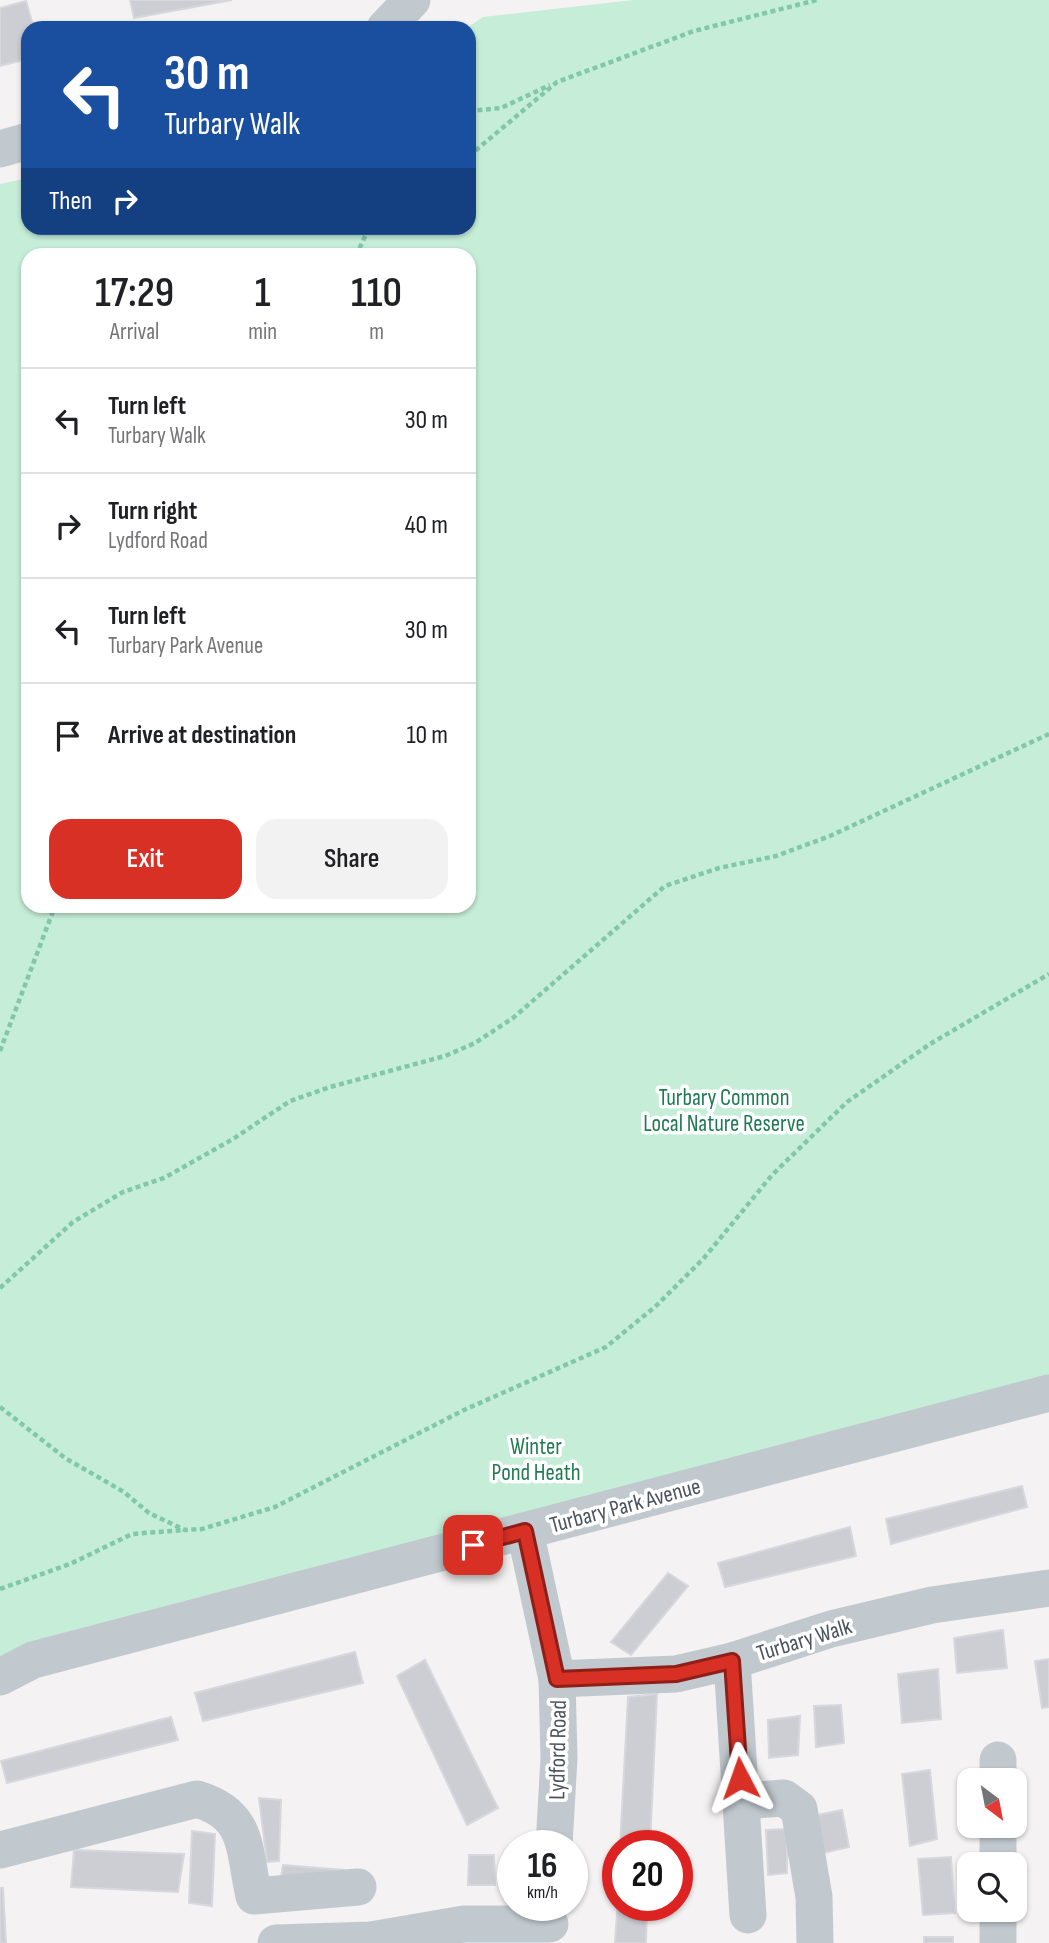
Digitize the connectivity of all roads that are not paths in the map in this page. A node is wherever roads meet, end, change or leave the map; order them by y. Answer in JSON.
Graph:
{"nodes":[{"id":1,"x":412,"y":0,"type":"edge"},
{"id":2,"x":392,"y":21,"type":"edge"},
{"id":3,"x":21,"y":143,"type":"edge"},
{"id":4,"x":0,"y":149,"type":"edge"},
{"id":5,"x":1049,"y":1394,"type":"edge"},
{"id":6,"x":525,"y":1531,"type":"junction"},
{"id":7,"x":1049,"y":1588,"type":"edge"},
{"id":8,"x":732,"y":1661,"type":"junction"},
{"id":9,"x":0,"y":1677,"type":"edge"},
{"id":10,"x":557,"y":1679,"type":"junction"},
{"id":11,"x":741,"y":1801,"type":"junction"},
{"id":12,"x":555,"y":1830,"type":"edge"},
{"id":13,"x":0,"y":1850,"type":"edge"},
{"id":14,"x":358,"y":1887,"type":"dead end"},
{"id":15,"x":748,"y":1915,"type":"dead end"},
{"id":16,"x":998,"y":1922,"type":"edge"},
{"id":17,"x":550,"y":1924,"type":"edge"},
{"id":18,"x":815,"y":1931,"type":"edge"},
{"id":19,"x":276,"y":1943,"type":"edge"},
{"id":20,"x":998,"y":1943,"type":"edge"}],
"edges":[{"from":1,"to":2,"type":"street"},
{"from":3,"to":4,"type":"street"},
{"from":5,"to":6,"type":"street","name":"Turbary Park Avenue"},
{"from":6,"to":9,"type":"street","name":"Turbary Park Avenue"},
{"from":6,"to":10,"type":"street","name":"Lydford Road"},
{"from":7,"to":8,"type":"street","name":"Turbary Walk"},
{"from":8,"to":10,"type":"street","name":"Turbary Walk"},
{"from":8,"to":11,"type":"street"},
{"from":10,"to":12,"type":"street","name":"Lydford Road"},
{"from":11,"to":15,"type":"street"},
{"from":11,"to":18,"type":"street"},
{"from":13,"to":14,"type":"street"},
{"from":16,"to":20,"type":"street"},
{"from":17,"to":19,"type":"street"}]}
